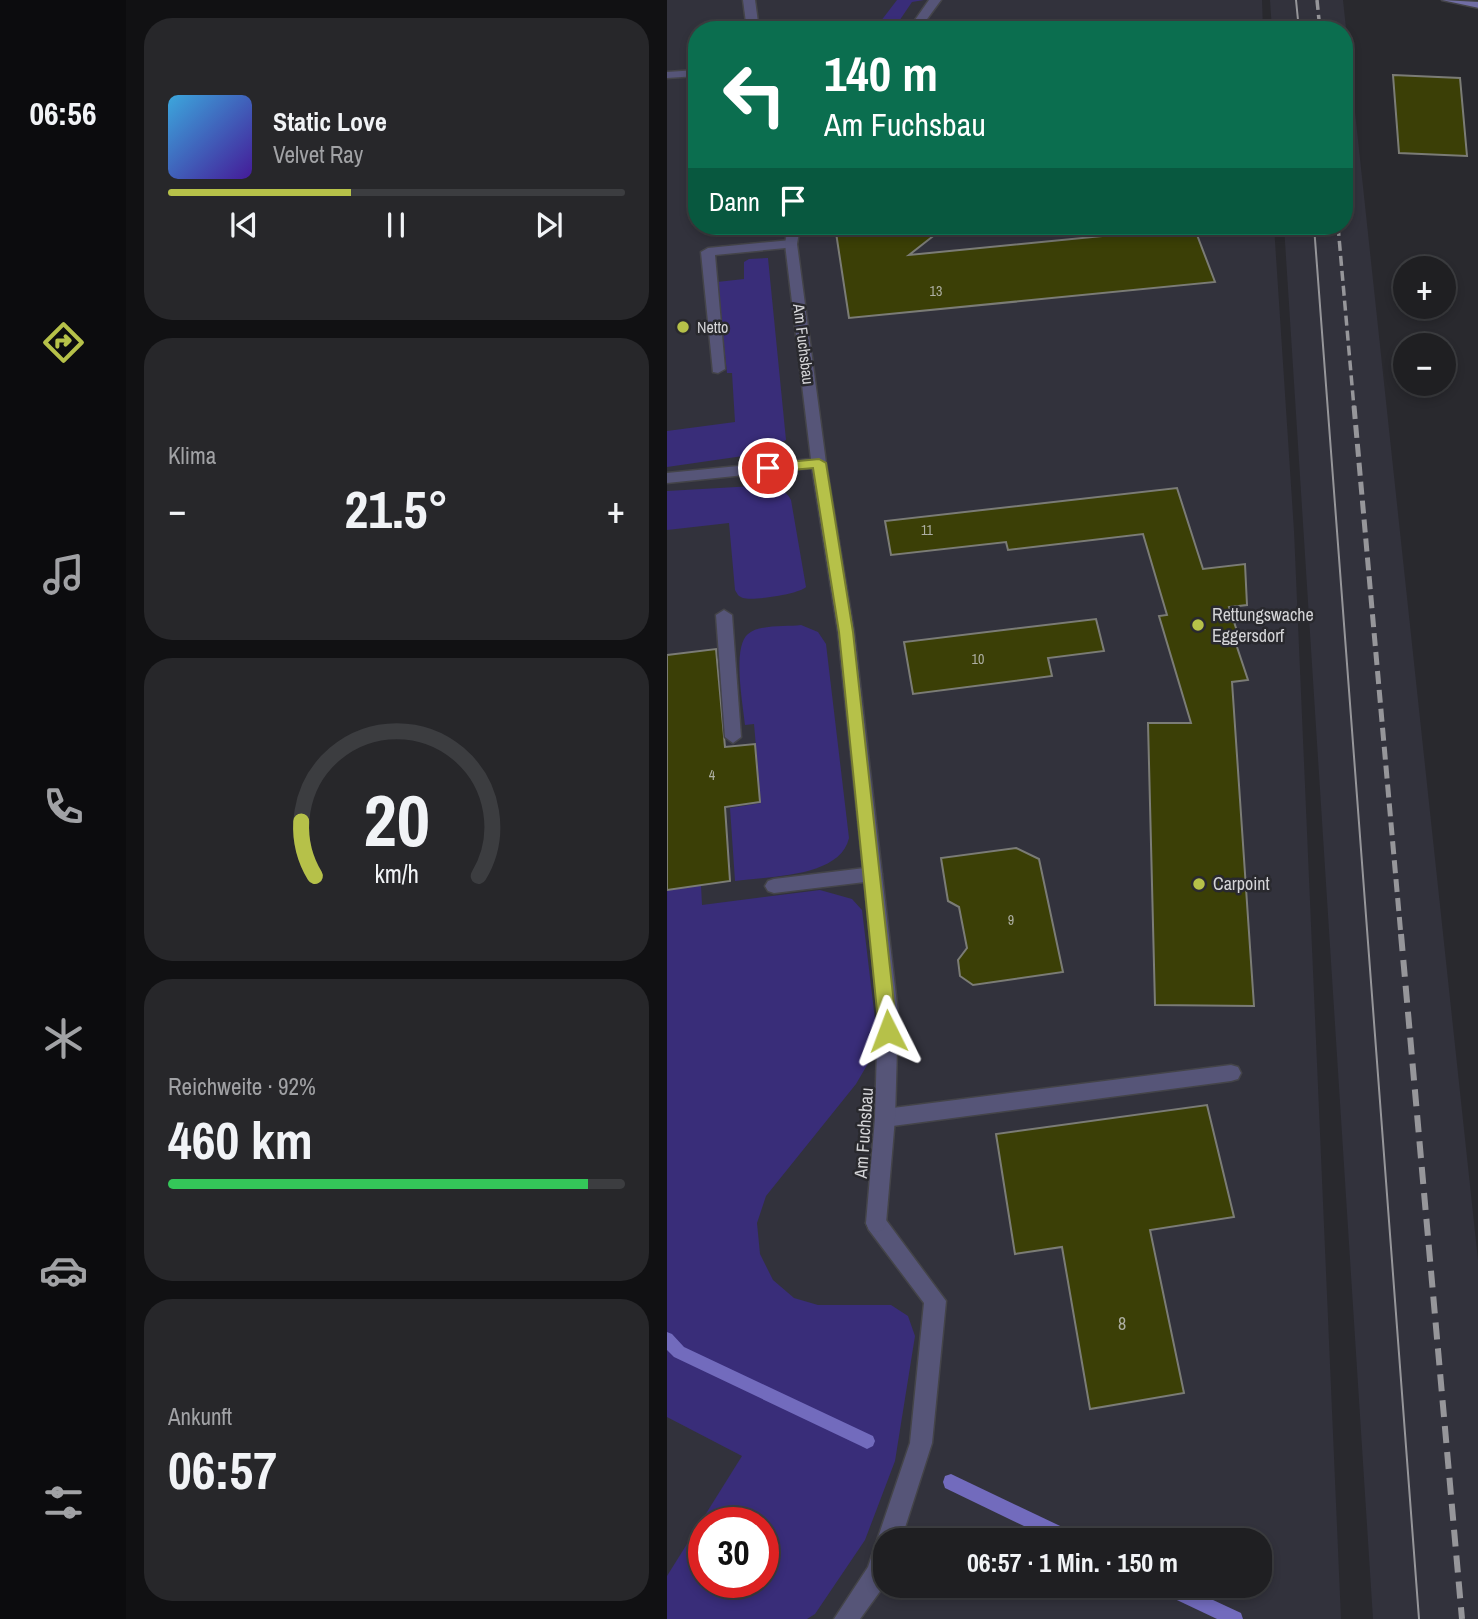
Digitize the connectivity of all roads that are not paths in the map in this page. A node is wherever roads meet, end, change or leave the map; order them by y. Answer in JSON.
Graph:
{"nodes":[{"id":1,"x":749,"y":0,"type":"edge"},
{"id":2,"x":935,"y":0,"type":"edge"},
{"id":3,"x":1447,"y":0,"type":"edge"},
{"id":4,"x":1478,"y":5,"type":"edge"},
{"id":5,"x":752,"y":21,"type":"edge"},
{"id":6,"x":920,"y":21,"type":"edge"},
{"id":7,"x":688,"y":73,"type":"edge"},
{"id":8,"x":667,"y":75,"type":"edge"},
{"id":9,"x":792,"y":235,"type":"edge"},
{"id":10,"x":791,"y":244,"type":"junction"},
{"id":11,"x":718,"y":369,"type":"dead end"},
{"id":12,"x":819,"y":463,"type":"junction"},
{"id":13,"x":667,"y":478,"type":"edge"},
{"id":14,"x":724,"y":615,"type":"dead end"},
{"id":15,"x":733,"y":737,"type":"dead end"},
{"id":16,"x":873,"y":874,"type":"junction"},
{"id":17,"x":774,"y":886,"type":"dead end"},
{"id":18,"x":1231,"y":1073,"type":"dead end"},
{"id":19,"x":885,"y":1118,"type":"junction"},
{"id":20,"x":893,"y":1528,"type":"edge"},
{"id":21,"x":873,"y":1581,"type":"edge"},
{"id":22,"x":847,"y":1619,"type":"edge"}],
"edges":[{"from":1,"to":5,"type":"street"},
{"from":2,"to":6,"type":"street"},
{"from":3,"to":4,"type":"street"},
{"from":7,"to":8,"type":"street"},
{"from":9,"to":10,"type":"street","name":"Am Fuchsbau"},
{"from":10,"to":11,"type":"street"},
{"from":10,"to":12,"type":"street","name":"Am Fuchsbau"},
{"from":12,"to":13,"type":"street"},
{"from":12,"to":16,"type":"street","name":"Am Fuchsbau"},
{"from":14,"to":15,"type":"street"},
{"from":16,"to":17,"type":"street"},
{"from":16,"to":19,"type":"street","name":"Am Fuchsbau"},
{"from":18,"to":19,"type":"street"},
{"from":19,"to":20,"type":"street","name":"Am Fuchsbau"},
{"from":21,"to":22,"type":"street"}]}
